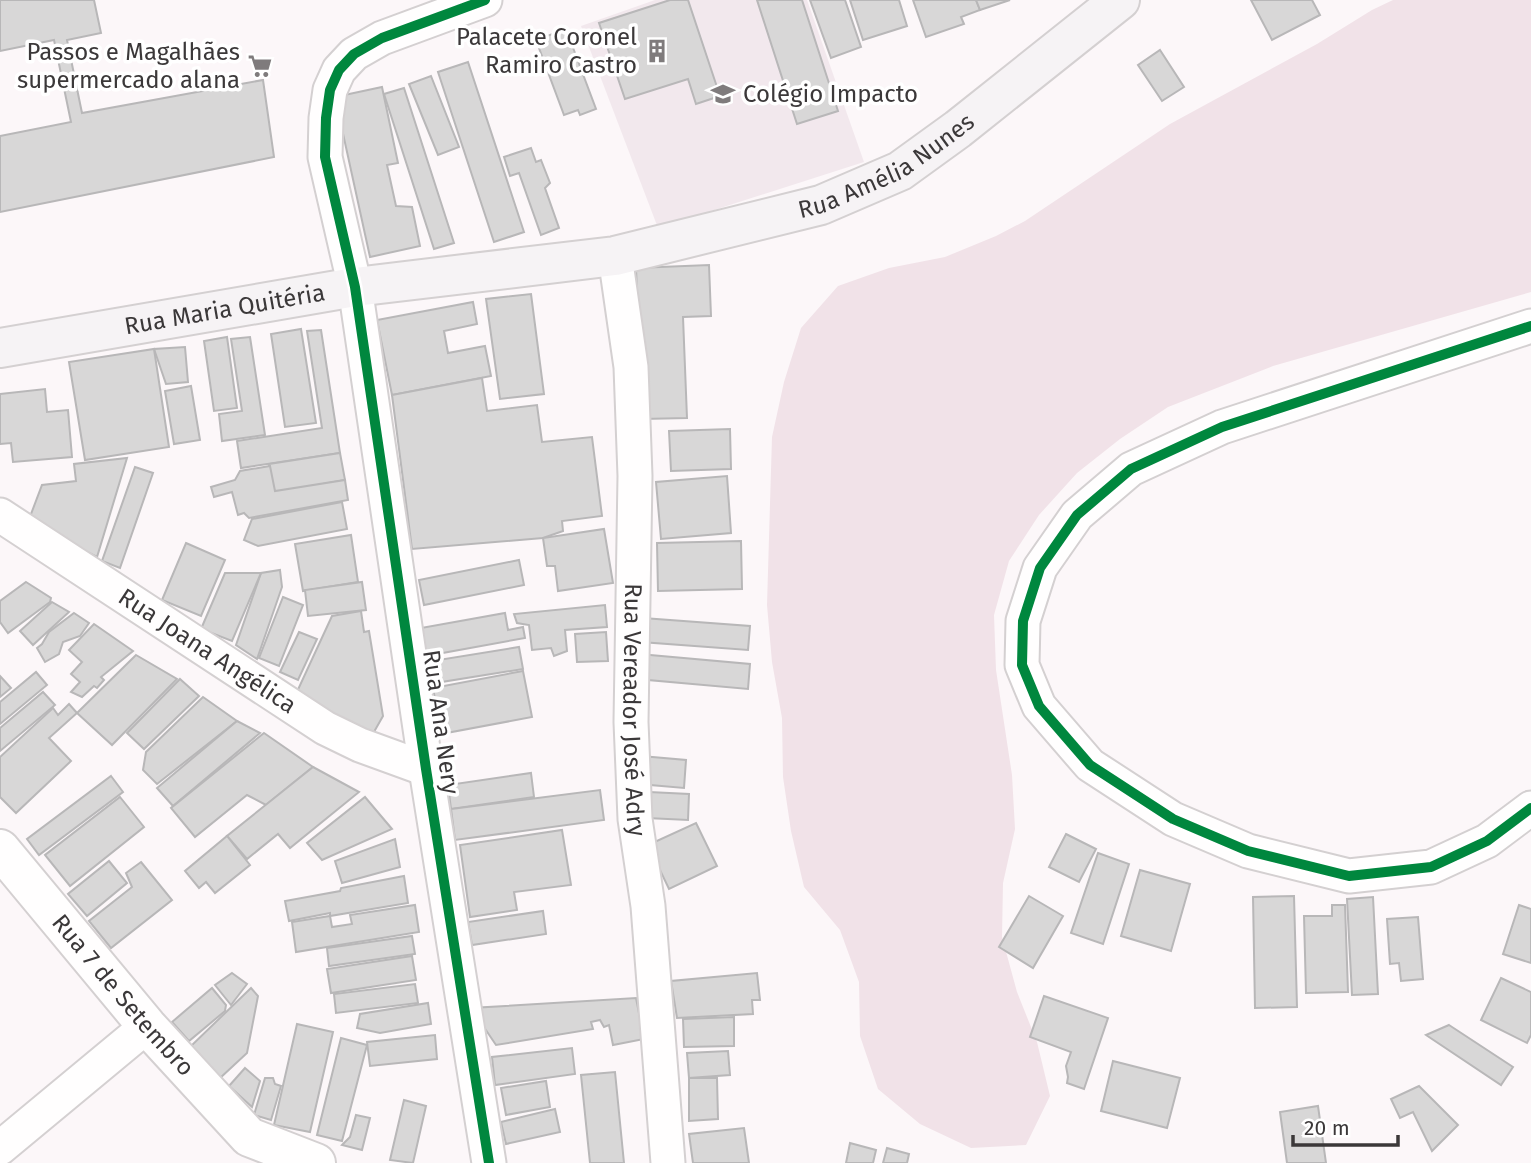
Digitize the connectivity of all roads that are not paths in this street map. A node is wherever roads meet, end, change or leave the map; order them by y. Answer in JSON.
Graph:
{"nodes":[{"id":1,"x":485,"y":0,"type":"edge"},
{"id":2,"x":1120,"y":0,"type":"edge"},
{"id":3,"x":615,"y":256,"type":"junction"},
{"id":4,"x":355,"y":287,"type":"junction"},
{"id":5,"x":1531,"y":326,"type":"edge"},
{"id":6,"x":0,"y":348,"type":"edge"},
{"id":7,"x":0,"y":515,"type":"edge"},
{"id":8,"x":426,"y":769,"type":"junction"},
{"id":9,"x":1531,"y":808,"type":"edge"},
{"id":10,"x":0,"y":849,"type":"edge"},
{"id":11,"x":147,"y":1026,"type":"junction"},
{"id":12,"x":0,"y":1147,"type":"edge"},
{"id":13,"x":259,"y":1150,"type":"edge"},
{"id":14,"x":316,"y":1163,"type":"edge"},
{"id":15,"x":489,"y":1163,"type":"edge"},
{"id":16,"x":668,"y":1163,"type":"edge"}],
"edges":[{"from":1,"to":4,"type":"street","name":"Rua Ana Nery"},
{"from":2,"to":3,"type":"main road","name":"Rua Amélia Nunes"},
{"from":3,"to":4,"type":"main road","name":"Rua Maria Quitéria"},
{"from":3,"to":16,"type":"street","name":"Rua Vereador José Adry"},
{"from":4,"to":6,"type":"main road","name":"Rua Maria Quitéria"},
{"from":4,"to":8,"type":"street","name":"Rua Ana Nery"},
{"from":5,"to":9,"type":"street"},
{"from":7,"to":8,"type":"street","name":"Rua Joana Angélica"},
{"from":8,"to":15,"type":"street","name":"Rua Ana Nery"},
{"from":10,"to":11,"type":"street","name":"Rua 7 de Setembro"},
{"from":11,"to":12,"type":"street"},
{"from":11,"to":13,"type":"street","name":"Rua 7 de Setembro"},
{"from":13,"to":14,"type":"street","name":"Rua 7 de Setembro"}]}
